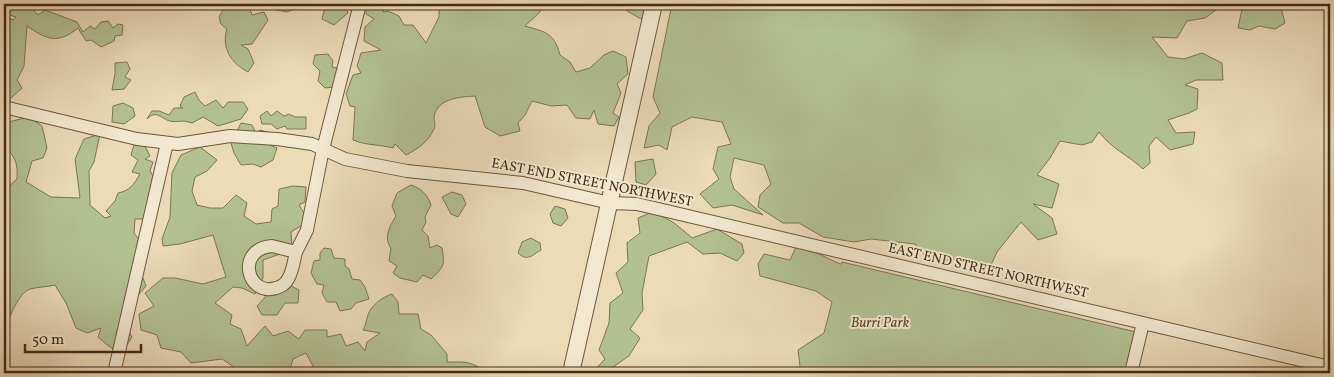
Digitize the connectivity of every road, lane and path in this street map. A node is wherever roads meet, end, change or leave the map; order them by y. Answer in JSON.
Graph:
{"nodes":[{"id":1,"x":360,"y":4,"type":"edge"},
{"id":2,"x":654,"y":4,"type":"edge"},
{"id":3,"x":4,"y":107,"type":"edge"},
{"id":4,"x":167,"y":143,"type":"junction"},
{"id":5,"x":323,"y":150,"type":"junction"},
{"id":6,"x":610,"y":203,"type":"junction"},
{"id":7,"x":296,"y":252,"type":"dead end"},
{"id":8,"x":1143,"y":323,"type":"junction"},
{"id":9,"x":1330,"y":367,"type":"edge"},
{"id":10,"x":114,"y":373,"type":"edge"},
{"id":11,"x":571,"y":373,"type":"edge"},
{"id":12,"x":1131,"y":373,"type":"edge"}],
"edges":[{"from":1,"to":5,"type":"street"},
{"from":2,"to":6,"type":"street"},
{"from":3,"to":4,"type":"street","name":"EAST END STREET NORTHWEST"},
{"from":4,"to":5,"type":"street","name":"EAST END STREET NORTHWEST"},
{"from":4,"to":10,"type":"street"},
{"from":5,"to":6,"type":"street","name":"EAST END STREET NORTHWEST"},
{"from":5,"to":7,"type":"street"},
{"from":6,"to":8,"type":"street","name":"EAST END STREET NORTHWEST"},
{"from":6,"to":11,"type":"street"},
{"from":8,"to":9,"type":"street","name":"EAST END STREET NORTHWEST"},
{"from":8,"to":12,"type":"street"}]}
